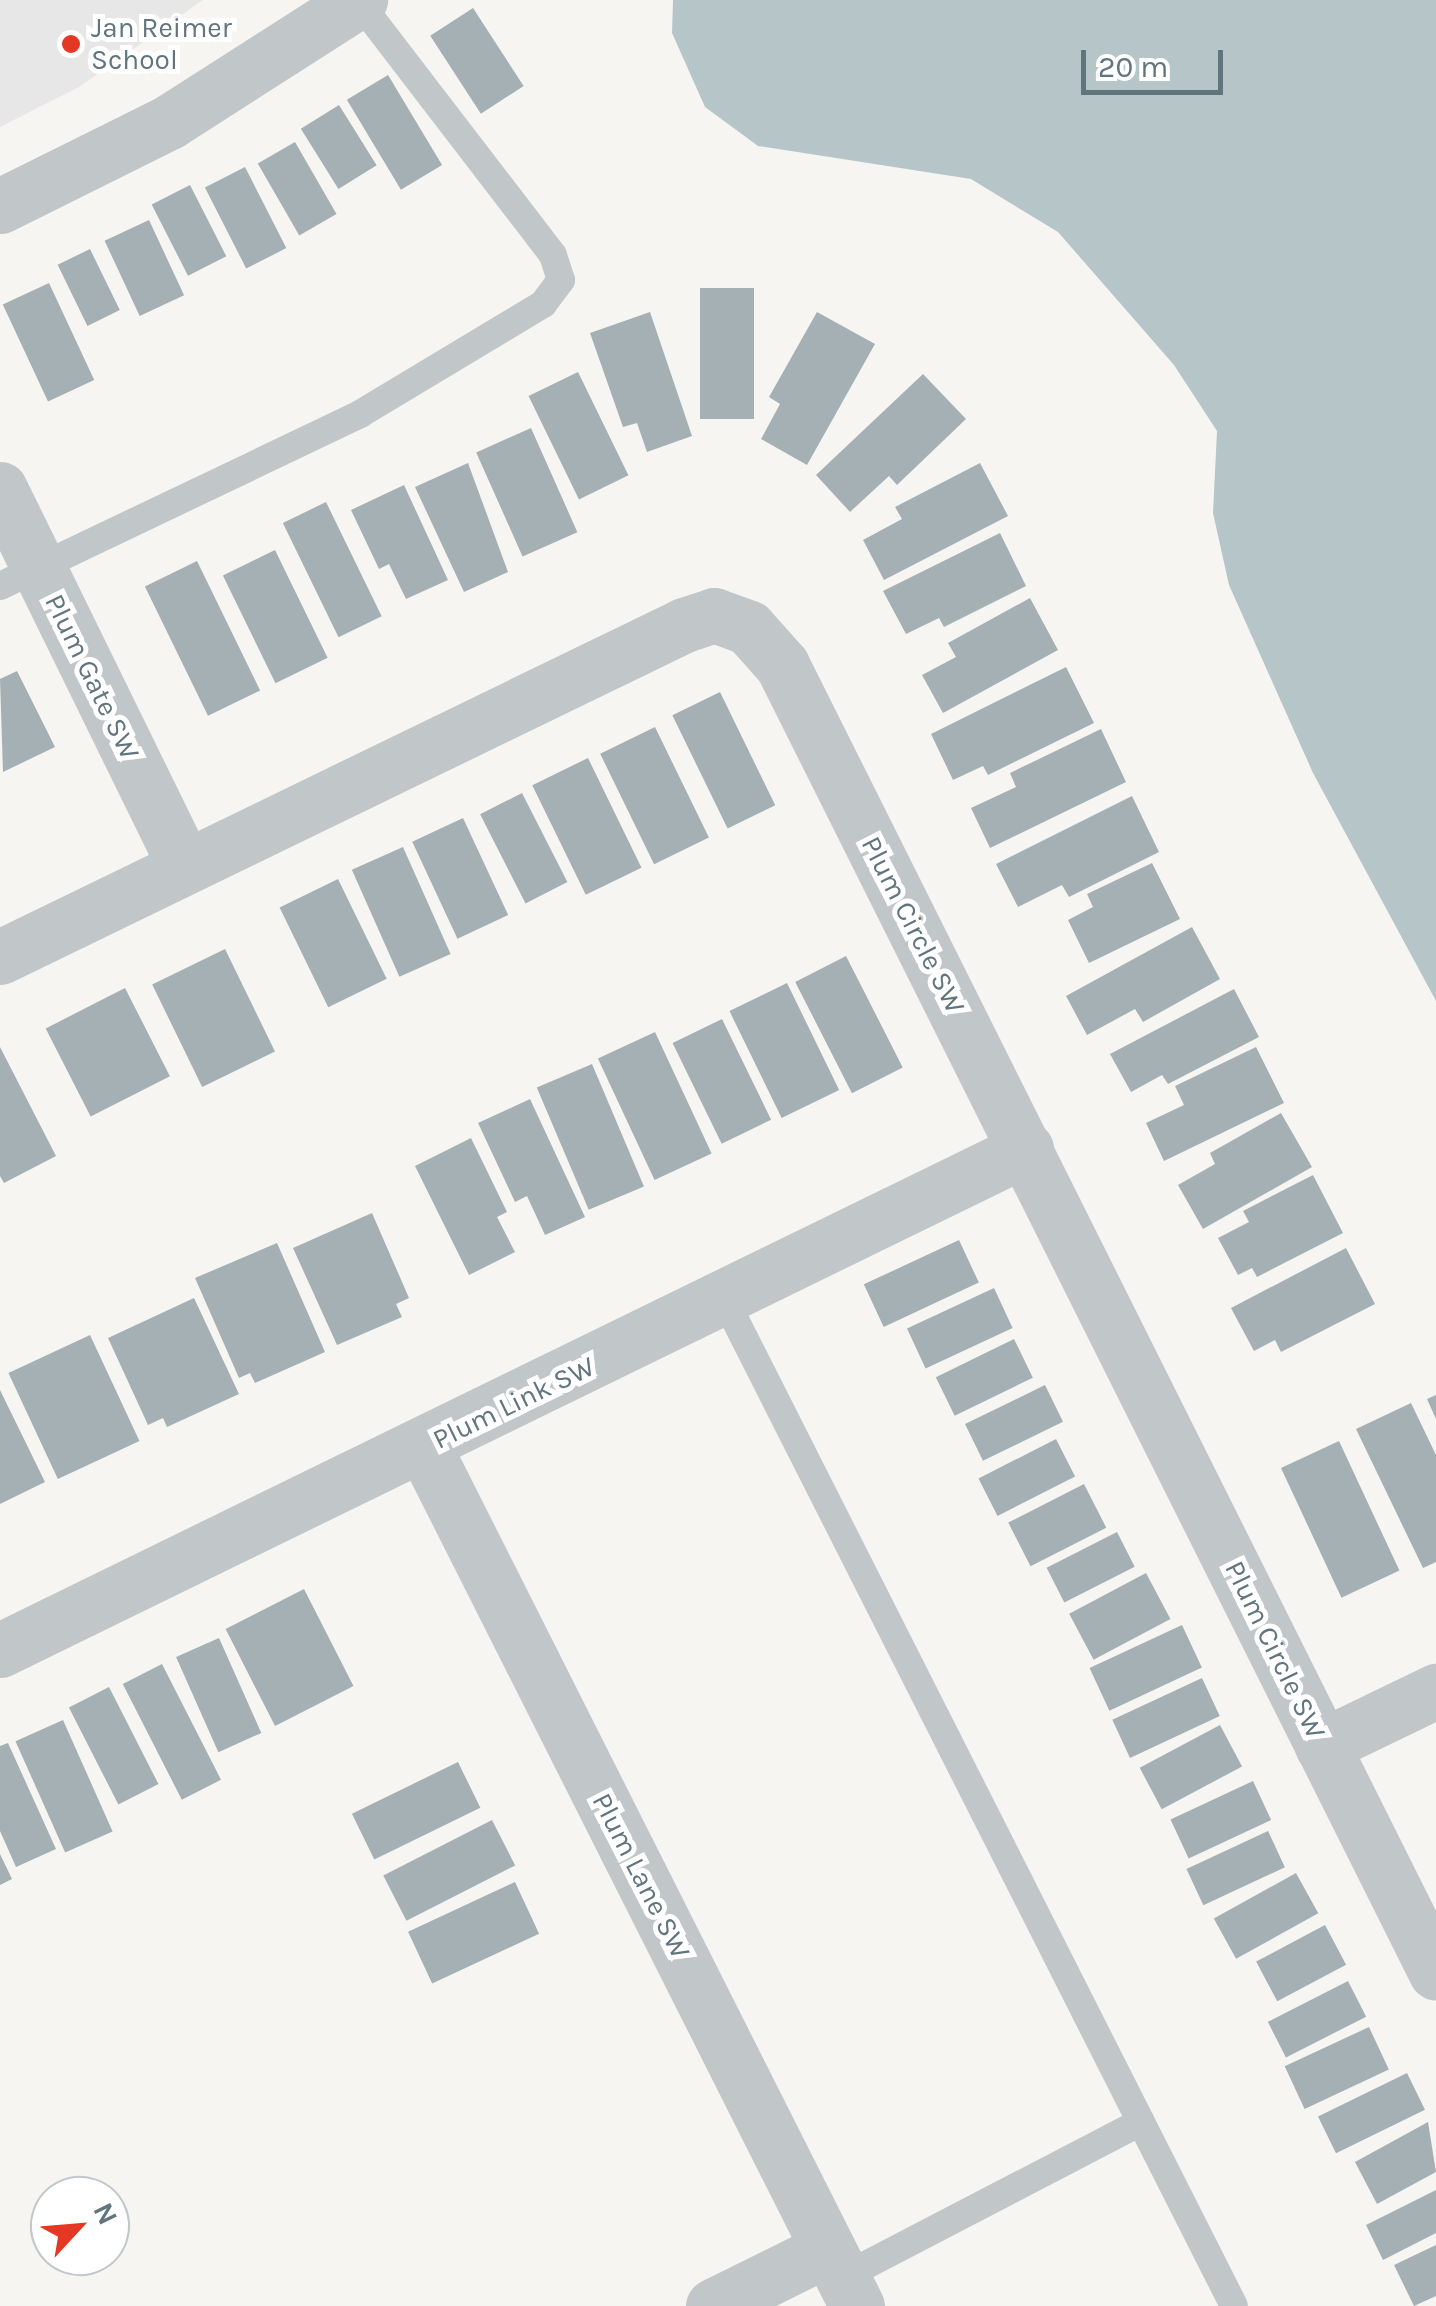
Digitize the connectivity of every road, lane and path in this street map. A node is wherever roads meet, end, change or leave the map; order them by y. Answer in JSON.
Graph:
{"nodes":[{"id":1,"x":359,"y":1,"type":"edge"},
{"id":2,"x":0,"y":206,"type":"edge"},
{"id":3,"x":0,"y":489,"type":"edge"},
{"id":4,"x":19,"y":577,"type":"edge"},
{"id":5,"x":184,"y":866,"type":"junction"},
{"id":6,"x":0,"y":958,"type":"edge"},
{"id":7,"x":1026,"y":1149,"type":"junction"},
{"id":8,"x":724,"y":1300,"type":"junction"},
{"id":9,"x":424,"y":1447,"type":"junction"},
{"id":10,"x":0,"y":1650,"type":"edge"},
{"id":11,"x":1436,"y":1691,"type":"edge"},
{"id":12,"x":1322,"y":1746,"type":"junction"},
{"id":13,"x":1436,"y":1974,"type":"edge"},
{"id":14,"x":1141,"y":2122,"type":"junction"},
{"id":15,"x":843,"y":2277,"type":"edge"},
{"id":16,"x":713,"y":2306,"type":"edge"},
{"id":17,"x":1234,"y":2306,"type":"edge"}],
"edges":[{"from":1,"to":2,"type":"street"},
{"from":1,"to":4,"type":"lane"},
{"from":3,"to":4,"type":"street","name":"Plum Gate SW"},
{"from":4,"to":5,"type":"street","name":"Plum Gate SW"},
{"from":5,"to":6,"type":"street","name":"Plum Circle SW"},
{"from":5,"to":7,"type":"street","name":"Plum Circle SW"},
{"from":7,"to":8,"type":"street","name":"Plum Link SW"},
{"from":7,"to":12,"type":"street","name":"Plum Circle SW"},
{"from":8,"to":9,"type":"street","name":"Plum Link SW"},
{"from":8,"to":14,"type":"lane"},
{"from":9,"to":10,"type":"street","name":"Plum Link SW"},
{"from":9,"to":15,"type":"street","name":"Plum Lane SW"},
{"from":11,"to":12,"type":"street"},
{"from":12,"to":13,"type":"street","name":"Plum Circle SW"},
{"from":14,"to":15,"type":"lane"},
{"from":14,"to":17,"type":"lane"},
{"from":15,"to":16,"type":"street"}]}
